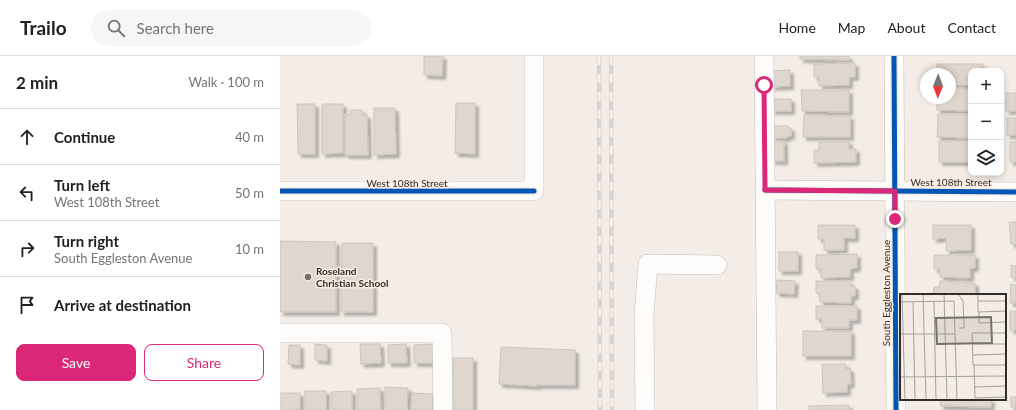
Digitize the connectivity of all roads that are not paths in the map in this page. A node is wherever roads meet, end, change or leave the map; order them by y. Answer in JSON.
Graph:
{"nodes":[{"id":1,"x":534,"y":56,"type":"edge"},
{"id":2,"x":764,"y":56,"type":"edge"},
{"id":3,"x":894,"y":56,"type":"edge"},
{"id":4,"x":765,"y":190,"type":"junction"},
{"id":5,"x":280,"y":191,"type":"edge"},
{"id":6,"x":895,"y":191,"type":"junction"},
{"id":7,"x":1016,"y":192,"type":"edge"},
{"id":8,"x":717,"y":265,"type":"dead end"},
{"id":9,"x":280,"y":333,"type":"edge"},
{"id":10,"x":443,"y":410,"type":"edge"},
{"id":11,"x":645,"y":410,"type":"edge"},
{"id":12,"x":767,"y":410,"type":"edge"},
{"id":13,"x":896,"y":410,"type":"edge"}],
"edges":[{"from":1,"to":5,"type":"street","name":"West 108th Street"},
{"from":2,"to":4,"type":"street"},
{"from":3,"to":6,"type":"street","name":"South Eggleston Avenue"},
{"from":4,"to":6,"type":"street","name":"West 108th Street"},
{"from":4,"to":12,"type":"street"},
{"from":6,"to":7,"type":"street","name":"West 108th Street"},
{"from":6,"to":13,"type":"street","name":"South Eggleston Avenue"},
{"from":8,"to":11,"type":"street"},
{"from":9,"to":10,"type":"street"}]}
